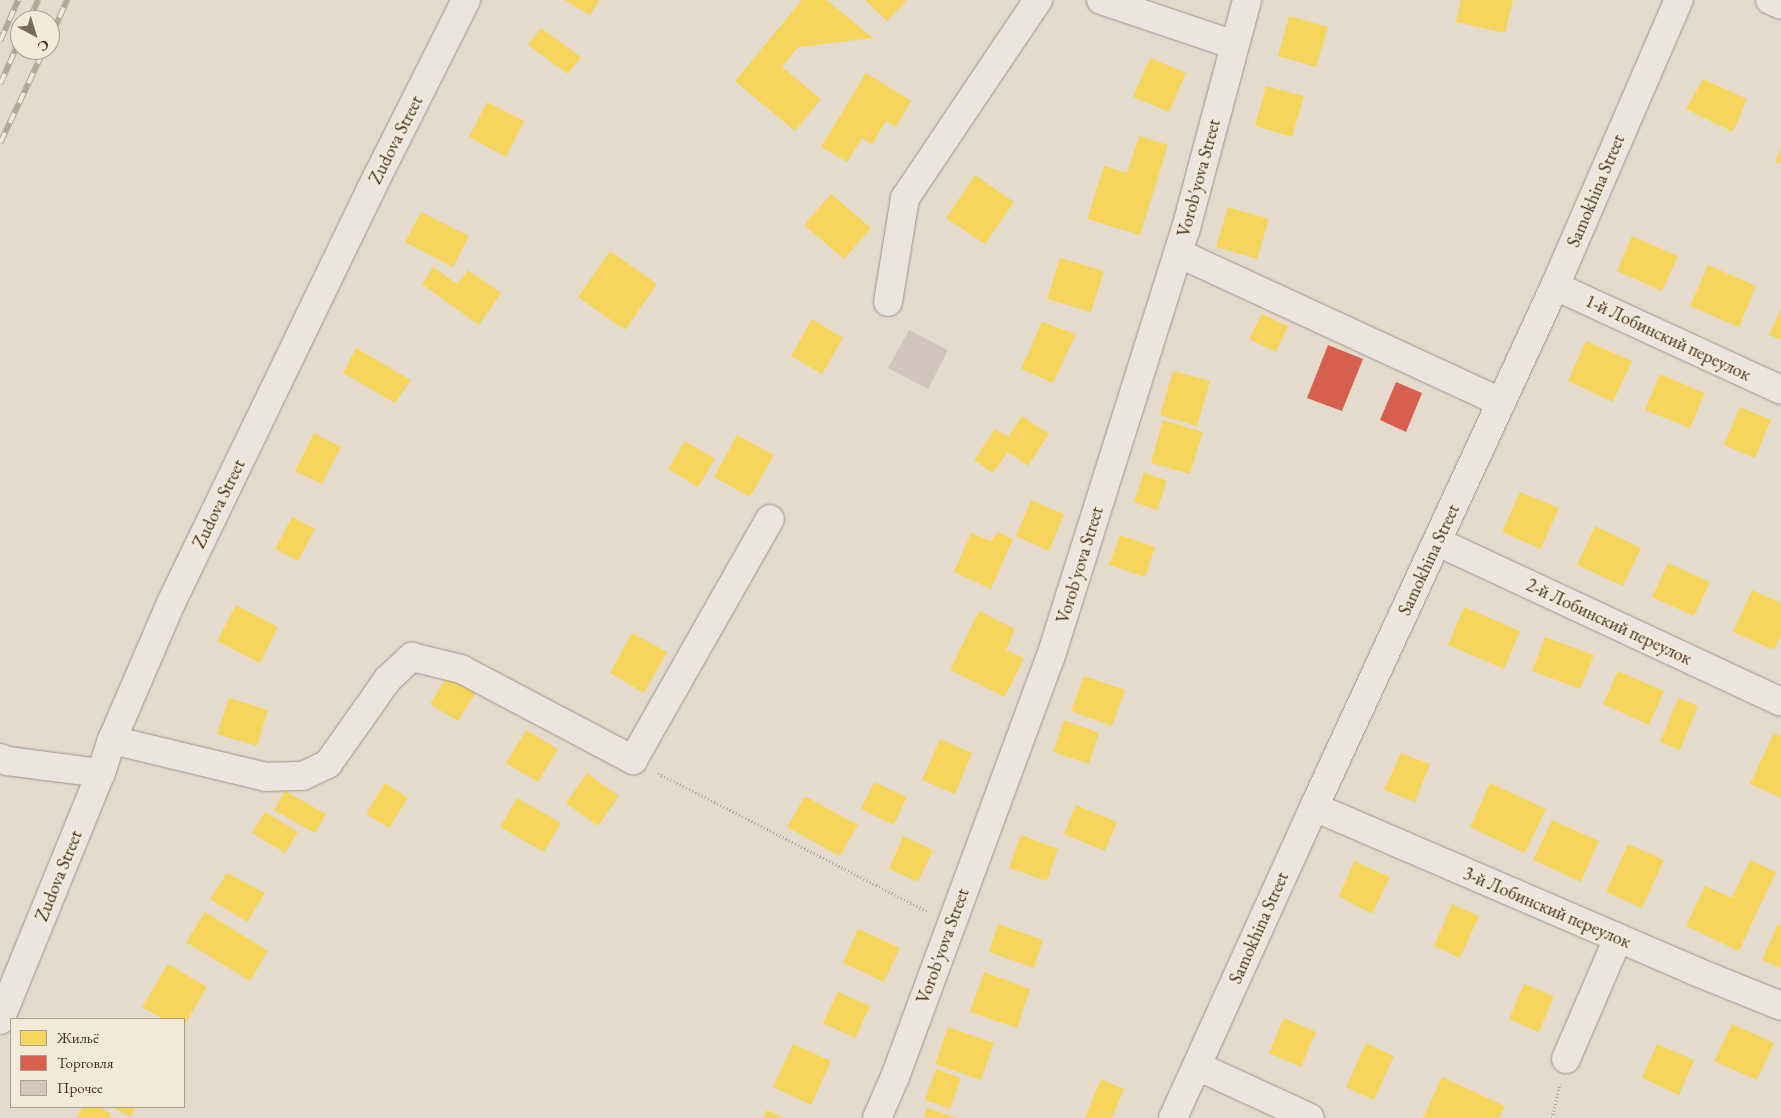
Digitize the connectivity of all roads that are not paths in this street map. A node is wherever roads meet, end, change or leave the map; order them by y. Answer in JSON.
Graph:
{"nodes":[{"id":1,"x":466,"y":0,"type":"edge"},
{"id":2,"x":1038,"y":0,"type":"edge"},
{"id":3,"x":1101,"y":0,"type":"edge"},
{"id":4,"x":1246,"y":0,"type":"edge"},
{"id":5,"x":1680,"y":0,"type":"edge"},
{"id":6,"x":1770,"y":0,"type":"edge"},
{"id":7,"x":1781,"y":5,"type":"edge"},
{"id":8,"x":1234,"y":45,"type":"junction"},
{"id":9,"x":1178,"y":253,"type":"junction"},
{"id":10,"x":1554,"y":286,"type":"junction"},
{"id":11,"x":888,"y":302,"type":"dead end"},
{"id":12,"x":1781,"y":390,"type":"edge"},
{"id":13,"x":1500,"y":402,"type":"junction"},
{"id":14,"x":770,"y":519,"type":"dead end"},
{"id":15,"x":1438,"y":542,"type":"junction"},
{"id":16,"x":1781,"y":702,"type":"edge"},
{"id":17,"x":112,"y":740,"type":"junction"},
{"id":18,"x":0,"y":758,"type":"edge"},
{"id":19,"x":101,"y":773,"type":"junction"},
{"id":20,"x":1314,"y":807,"type":"junction"},
{"id":21,"x":1618,"y":938,"type":"junction"},
{"id":22,"x":1781,"y":1006,"type":"edge"},
{"id":23,"x":0,"y":1020,"type":"edge"},
{"id":24,"x":1566,"y":1059,"type":"road end"},
{"id":25,"x":1197,"y":1066,"type":"junction"},
{"id":26,"x":877,"y":1118,"type":"edge"},
{"id":27,"x":1174,"y":1118,"type":"edge"},
{"id":28,"x":1310,"y":1118,"type":"edge"}],
"edges":[{"from":1,"to":17,"type":"street","name":"Zudova Street"},
{"from":2,"to":11,"type":"street"},
{"from":3,"to":8,"type":"street"},
{"from":4,"to":8,"type":"street","name":"Vorob'yova Street"},
{"from":5,"to":10,"type":"street","name":"Samokhina Street"},
{"from":6,"to":7,"type":"street"},
{"from":8,"to":9,"type":"street","name":"Vorob'yova Street"},
{"from":9,"to":13,"type":"street"},
{"from":9,"to":26,"type":"street","name":"Vorob'yova Street"},
{"from":10,"to":12,"type":"street","name":"1-й Лобинский переулок"},
{"from":10,"to":13,"type":"street","name":"Samokhina Street"},
{"from":13,"to":15,"type":"street","name":"Samokhina Street"},
{"from":14,"to":17,"type":"street"},
{"from":15,"to":16,"type":"street","name":"2-й Лобинский переулок"},
{"from":15,"to":20,"type":"street","name":"Samokhina Street"},
{"from":17,"to":19,"type":"street","name":"Zudova Street"},
{"from":18,"to":19,"type":"street"},
{"from":19,"to":23,"type":"street","name":"Zudova Street"},
{"from":20,"to":21,"type":"street","name":"3-й Лобинский переулок"},
{"from":20,"to":25,"type":"street","name":"Samokhina Street"},
{"from":21,"to":22,"type":"street","name":"3-й Лобинский переулок"},
{"from":21,"to":24,"type":"street"},
{"from":25,"to":27,"type":"street","name":"Samokhina Street"},
{"from":25,"to":28,"type":"street"}]}
